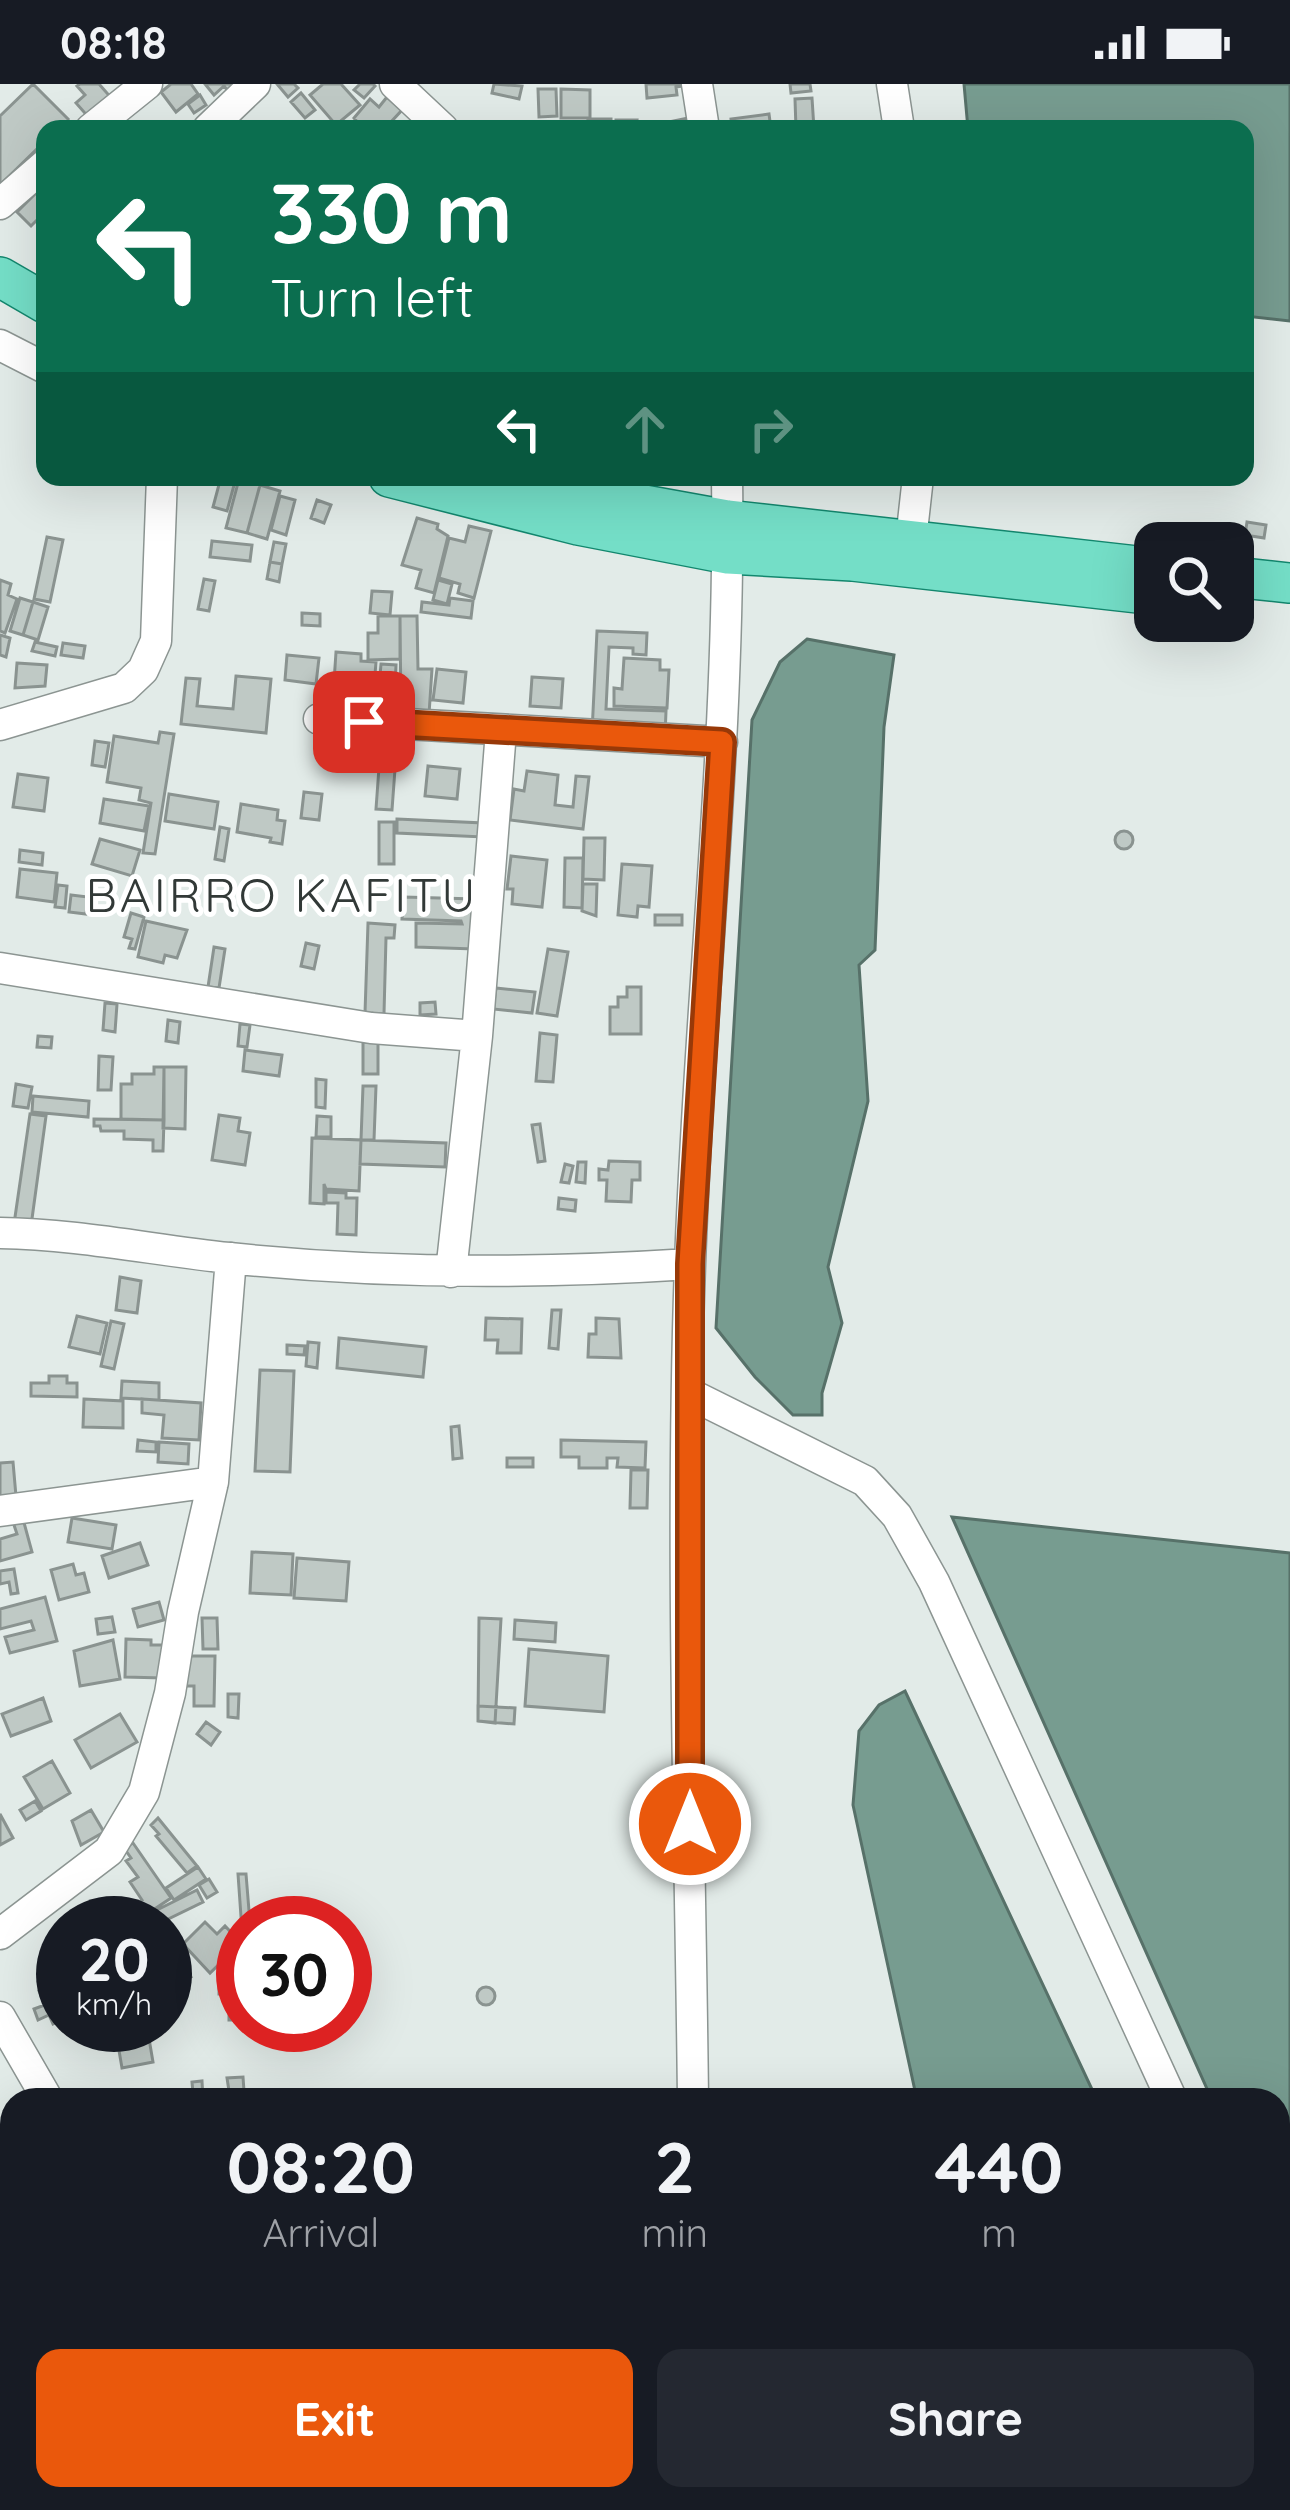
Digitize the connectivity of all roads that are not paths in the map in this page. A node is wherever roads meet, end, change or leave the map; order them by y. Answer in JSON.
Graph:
{"nodes":[{"id":1,"x":147,"y":84,"type":"edge"},
{"id":2,"x":255,"y":84,"type":"edge"},
{"id":3,"x":395,"y":84,"type":"edge"},
{"id":4,"x":698,"y":84,"type":"edge"},
{"id":5,"x":892,"y":84,"type":"edge"},
{"id":6,"x":102,"y":120,"type":"edge"},
{"id":7,"x":217,"y":120,"type":"edge"},
{"id":8,"x":433,"y":120,"type":"edge"},
{"id":9,"x":703,"y":120,"type":"edge"},
{"id":10,"x":898,"y":120,"type":"edge"},
{"id":11,"x":36,"y":173,"type":"edge"},
{"id":12,"x":0,"y":204,"type":"edge"},
{"id":13,"x":0,"y":277,"type":"edge"},
{"id":14,"x":36,"y":302,"type":"edge"},
{"id":15,"x":0,"y":306,"type":"edge"},
{"id":16,"x":36,"y":308,"type":"edge"},
{"id":17,"x":0,"y":345,"type":"edge"},
{"id":18,"x":36,"y":363,"type":"edge"},
{"id":19,"x":162,"y":486,"type":"edge"},
{"id":20,"x":424,"y":486,"type":"edge"},
{"id":21,"x":526,"y":486,"type":"edge"},
{"id":22,"x":727,"y":486,"type":"edge"},
{"id":23,"x":917,"y":486,"type":"edge"},
{"id":24,"x":728,"y":537,"type":"junction"},
{"id":25,"x":911,"y":540,"type":"junction"},
{"id":26,"x":1134,"y":566,"type":"edge"},
{"id":27,"x":1254,"y":580,"type":"edge"},
{"id":28,"x":1290,"y":584,"type":"edge"},
{"id":29,"x":1134,"y":594,"type":"edge"},
{"id":30,"x":1254,"y":607,"type":"edge"},
{"id":31,"x":1290,"y":611,"type":"edge"},
{"id":32,"x":319,"y":718,"type":"dead end"},
{"id":33,"x":0,"y":725,"type":"edge"},
{"id":34,"x":501,"y":731,"type":"junction"},
{"id":35,"x":722,"y":742,"type":"junction"},
{"id":36,"x":0,"y":968,"type":"edge"},
{"id":37,"x":477,"y":1036,"type":"junction"},
{"id":38,"x":0,"y":1233,"type":"edge"},
{"id":39,"x":231,"y":1258,"type":"junction"},
{"id":40,"x":690,"y":1264,"type":"junction"},
{"id":41,"x":452,"y":1272,"type":"junction"},
{"id":42,"x":688,"y":1393,"type":"junction"},
{"id":43,"x":213,"y":1482,"type":"junction"},
{"id":44,"x":0,"y":1511,"type":"edge"},
{"id":45,"x":0,"y":1934,"type":"edge"},
{"id":46,"x":0,"y":2017,"type":"edge"},
{"id":47,"x":41,"y":2088,"type":"edge"},
{"id":48,"x":692,"y":2088,"type":"edge"},
{"id":49,"x":1166,"y":2088,"type":"edge"}],
"edges":[{"from":1,"to":6,"type":"street"},
{"from":2,"to":7,"type":"street"},
{"from":3,"to":8,"type":"street"},
{"from":4,"to":9,"type":"street"},
{"from":5,"to":10,"type":"street"},
{"from":11,"to":12,"type":"street"},
{"from":13,"to":14,"type":"main road"},
{"from":15,"to":16,"type":"main road"},
{"from":17,"to":18,"type":"street"},
{"from":19,"to":33,"type":"street"},
{"from":20,"to":24,"type":"main road"},
{"from":21,"to":24,"type":"main road"},
{"from":22,"to":24,"type":"street"},
{"from":23,"to":25,"type":"street"},
{"from":24,"to":25,"type":"main road"},
{"from":24,"to":29,"type":"main road"},
{"from":24,"to":35,"type":"street"},
{"from":25,"to":26,"type":"main road"},
{"from":27,"to":28,"type":"main road"},
{"from":30,"to":31,"type":"main road"},
{"from":32,"to":34,"type":"street"},
{"from":34,"to":35,"type":"street"},
{"from":34,"to":37,"type":"street"},
{"from":35,"to":40,"type":"street"},
{"from":36,"to":37,"type":"street"},
{"from":37,"to":41,"type":"street"},
{"from":38,"to":39,"type":"street"},
{"from":39,"to":41,"type":"street"},
{"from":39,"to":43,"type":"street"},
{"from":40,"to":41,"type":"street"},
{"from":40,"to":42,"type":"street"},
{"from":42,"to":48,"type":"street"},
{"from":42,"to":49,"type":"street"},
{"from":43,"to":44,"type":"street"},
{"from":43,"to":45,"type":"street"},
{"from":46,"to":47,"type":"street"}]}
